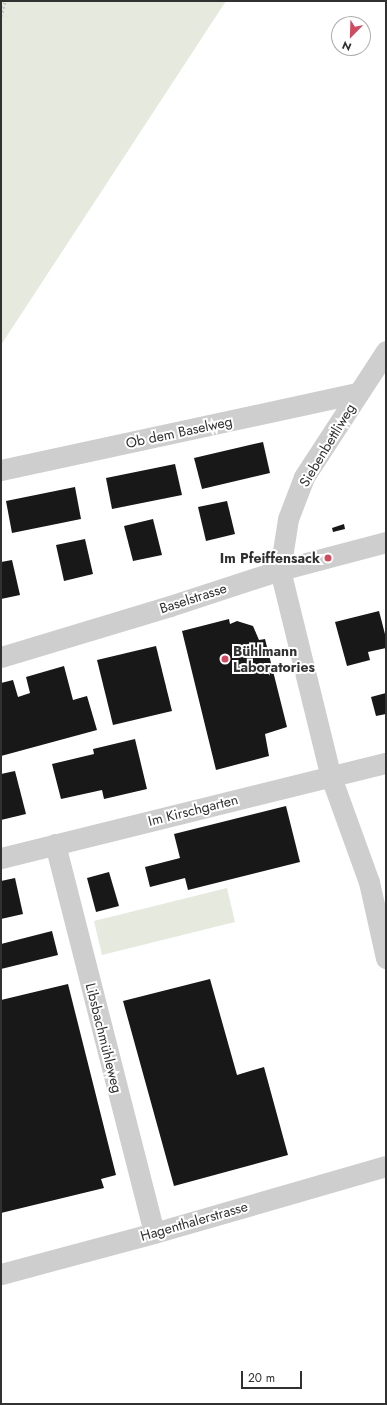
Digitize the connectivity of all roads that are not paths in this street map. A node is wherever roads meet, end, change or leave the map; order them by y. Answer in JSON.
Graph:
{"nodes":[{"id":1,"x":386,"y":351,"type":"edge"},
{"id":2,"x":358,"y":393,"type":"junction"},
{"id":3,"x":1,"y":470,"type":"edge"},
{"id":4,"x":386,"y":542,"type":"edge"},
{"id":5,"x":280,"y":570,"type":"junction"},
{"id":6,"x":1,"y":657,"type":"edge"},
{"id":7,"x":386,"y":762,"type":"edge"},
{"id":8,"x":331,"y":777,"type":"junction"},
{"id":9,"x":55,"y":844,"type":"junction"},
{"id":10,"x":1,"y":858,"type":"edge"},
{"id":11,"x":378,"y":880,"type":"edge"},
{"id":12,"x":386,"y":958,"type":"edge"},
{"id":13,"x":386,"y":1166,"type":"edge"},
{"id":14,"x":154,"y":1233,"type":"junction"},
{"id":15,"x":1,"y":1274,"type":"edge"}],
"edges":[{"from":1,"to":2,"type":"street","name":"Siebenbettliweg"},
{"from":2,"to":3,"type":"street","name":"Ob dem Baselweg"},
{"from":2,"to":5,"type":"street","name":"Siebenbettliweg"},
{"from":4,"to":5,"type":"street","name":"Baselstrasse"},
{"from":5,"to":6,"type":"street","name":"Baselstrasse"},
{"from":5,"to":8,"type":"street"},
{"from":7,"to":8,"type":"street","name":"Im Kirschgarten"},
{"from":8,"to":9,"type":"street","name":"Im Kirschgarten"},
{"from":8,"to":11,"type":"street"},
{"from":9,"to":10,"type":"street","name":"Im Kirschgarten"},
{"from":9,"to":14,"type":"street","name":"Libsbachmühleweg"},
{"from":11,"to":12,"type":"street"},
{"from":13,"to":14,"type":"street","name":"Hagenthalerstrasse"},
{"from":14,"to":15,"type":"street","name":"Hagenthalerstrasse"}]}
